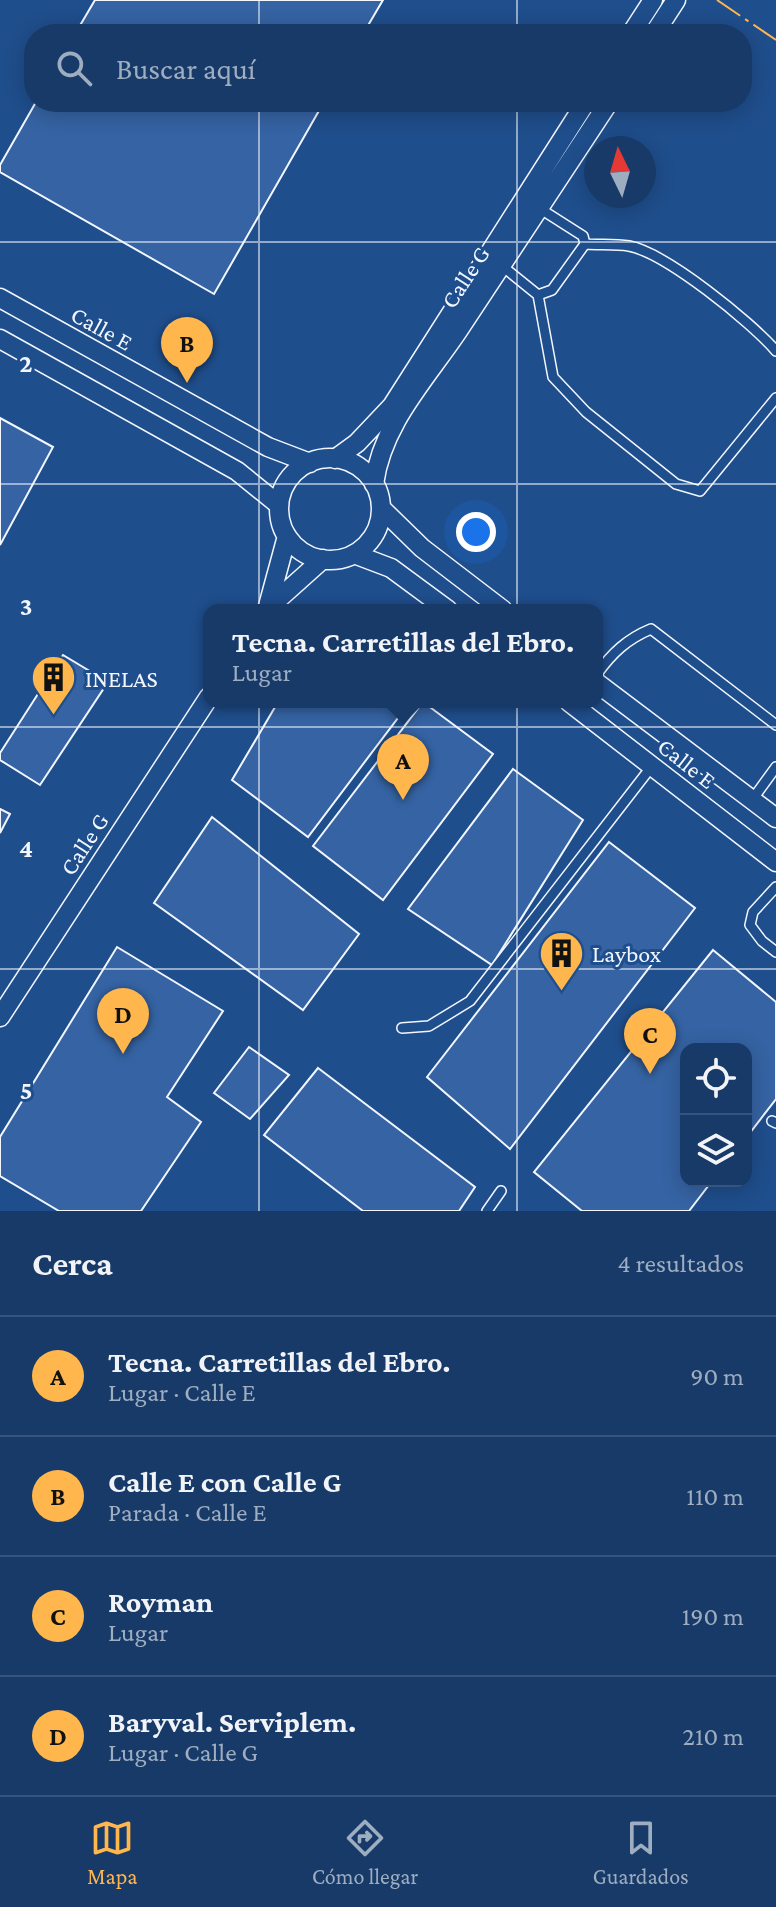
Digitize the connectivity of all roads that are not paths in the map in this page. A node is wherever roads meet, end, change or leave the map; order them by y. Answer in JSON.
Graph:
{"nodes":[{"id":1,"x":653,"y":0,"type":"edge"},
{"id":2,"x":676,"y":0,"type":"edge"},
{"id":3,"x":637,"y":24,"type":"edge"},
{"id":4,"x":660,"y":24,"type":"edge"},
{"id":5,"x":580,"y":112,"type":"edge"},
{"id":6,"x":602,"y":112,"type":"edge"},
{"id":7,"x":539,"y":208,"type":"junction"},
{"id":8,"x":585,"y":244,"type":"junction"},
{"id":9,"x":501,"y":265,"type":"junction"},
{"id":10,"x":538,"y":295,"type":"junction"},
{"id":11,"x":0,"y":298,"type":"edge"},
{"id":12,"x":0,"y":339,"type":"edge"},
{"id":13,"x":776,"y":351,"type":"edge"},
{"id":14,"x":776,"y":398,"type":"edge"},
{"id":15,"x":335,"y":459,"type":"junction"},
{"id":16,"x":310,"y":463,"type":"junction"},
{"id":17,"x":374,"y":484,"type":"junction"},
{"id":18,"x":279,"y":505,"type":"junction"},
{"id":19,"x":381,"y":508,"type":"junction"},
{"id":20,"x":287,"y":536,"type":"junction"},
{"id":21,"x":354,"y":554,"type":"junction"},
{"id":22,"x":323,"y":559,"type":"junction"},
{"id":23,"x":268,"y":604,"type":"edge"},
{"id":24,"x":272,"y":604,"type":"edge"},
{"id":25,"x":440,"y":604,"type":"edge"},
{"id":26,"x":495,"y":604,"type":"edge"},
{"id":27,"x":603,"y":666,"type":"edge"},
{"id":28,"x":603,"y":688,"type":"edge"},
{"id":29,"x":203,"y":706,"type":"edge"},
{"id":30,"x":577,"y":708,"type":"edge"},
{"id":31,"x":776,"y":725,"type":"edge"},
{"id":32,"x":652,"y":766,"type":"junction"},
{"id":33,"x":776,"y":767,"type":"edge"},
{"id":34,"x":752,"y":800,"type":"junction"},
{"id":35,"x":776,"y":818,"type":"edge"},
{"id":36,"x":776,"y":862,"type":"edge"},
{"id":37,"x":776,"y":887,"type":"edge"},
{"id":38,"x":776,"y":952,"type":"edge"},
{"id":39,"x":0,"y":1017,"type":"edge"},
{"id":40,"x":402,"y":1028,"type":"dead end"},
{"id":41,"x":501,"y":1191,"type":"dead end"},
{"id":42,"x":487,"y":1211,"type":"edge"}],
"edges":[{"from":1,"to":3,"type":"street"},
{"from":2,"to":4,"type":"street"},
{"from":5,"to":15,"type":"street","name":"Calle G"},
{"from":6,"to":7,"type":"street","name":"Calle G"},
{"from":7,"to":8,"type":"lane"},
{"from":7,"to":9,"type":"street","name":"Calle G"},
{"from":8,"to":10,"type":"lane"},
{"from":8,"to":13,"type":"lane"},
{"from":9,"to":10,"type":"lane"},
{"from":9,"to":17,"type":"street","name":"Calle G"},
{"from":10,"to":14,"type":"lane"},
{"from":11,"to":16,"type":"street","name":"Calle E"},
{"from":12,"to":18,"type":"street"},
{"from":15,"to":16,"type":"street"},
{"from":15,"to":17,"type":"street"},
{"from":16,"to":18,"type":"street"},
{"from":17,"to":19,"type":"street"},
{"from":18,"to":20,"type":"street"},
{"from":19,"to":21,"type":"street"},
{"from":19,"to":26,"type":"street"},
{"from":20,"to":22,"type":"street"},
{"from":20,"to":23,"type":"street"},
{"from":21,"to":22,"type":"street"},
{"from":21,"to":25,"type":"street"},
{"from":22,"to":24,"type":"street"},
{"from":27,"to":31,"type":"lane"},
{"from":28,"to":34,"type":"street","name":"Calle E"},
{"from":29,"to":39,"type":"street","name":"Calle G"},
{"from":30,"to":32,"type":"street","name":"Calle E"},
{"from":32,"to":36,"type":"street","name":"Calle E"},
{"from":32,"to":40,"type":"lane"},
{"from":33,"to":34,"type":"lane"},
{"from":34,"to":35,"type":"street","name":"Calle E"},
{"from":37,"to":38,"type":"lane"},
{"from":41,"to":42,"type":"lane"}]}
